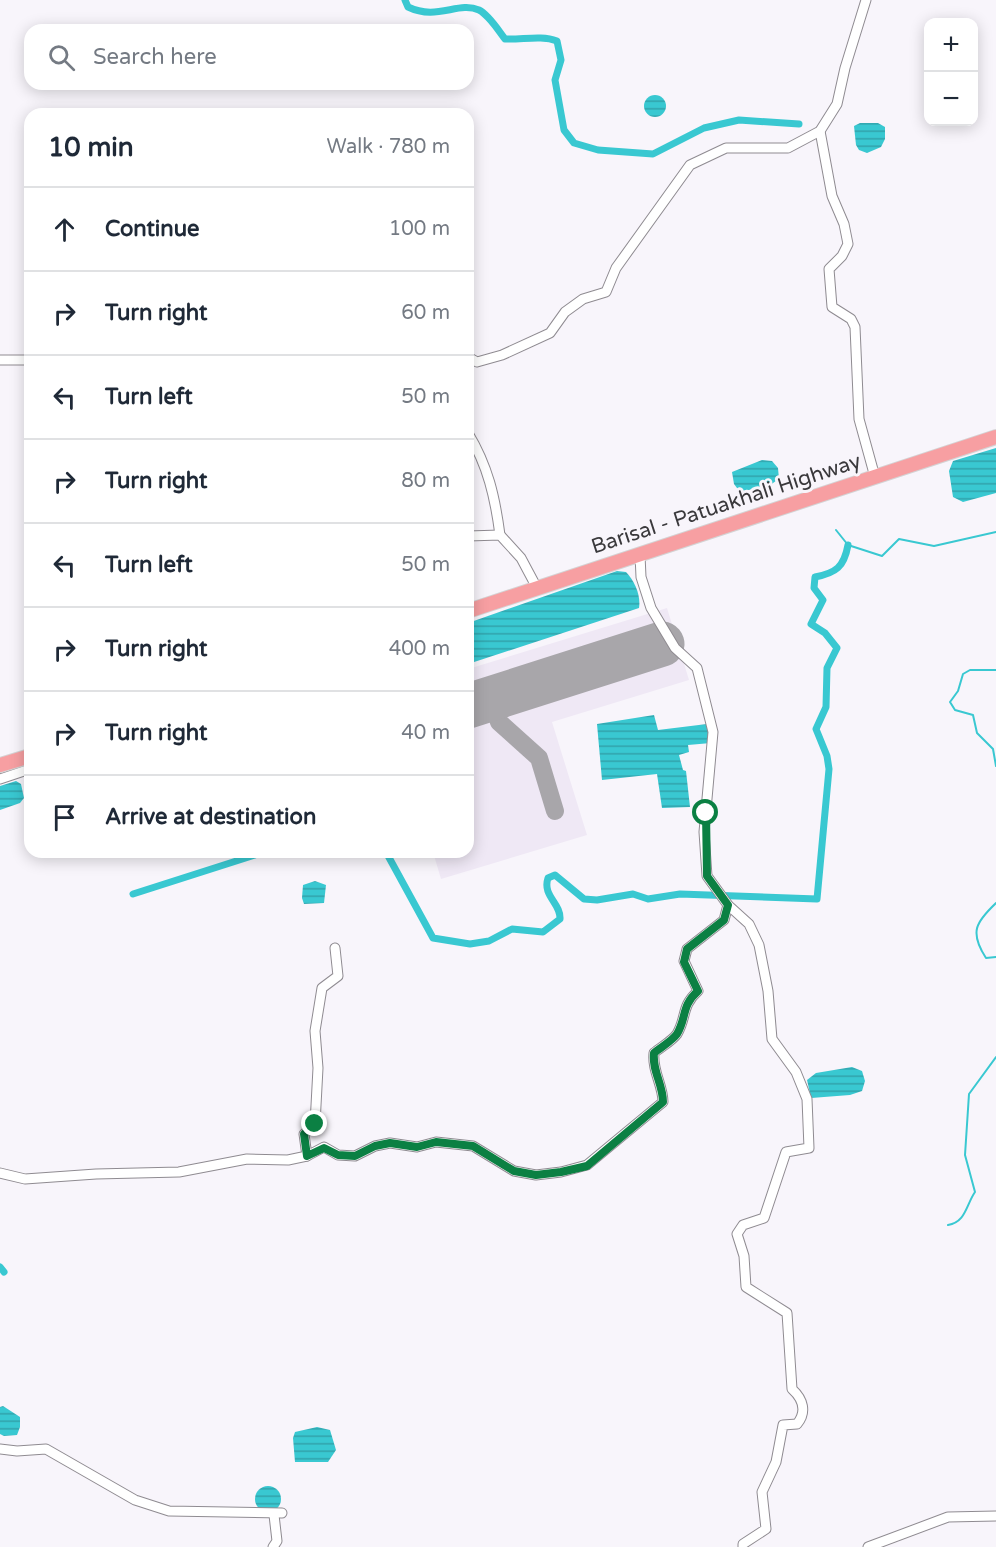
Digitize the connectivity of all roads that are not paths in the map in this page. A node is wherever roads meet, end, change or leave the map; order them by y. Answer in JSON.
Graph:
{"nodes":[{"id":1,"x":866,"y":0,"type":"edge"},
{"id":2,"x":820,"y":131,"type":"junction"},
{"id":3,"x":0,"y":360,"type":"edge"},
{"id":4,"x":24,"y":360,"type":"edge"},
{"id":5,"x":474,"y":360,"type":"edge"},
{"id":6,"x":996,"y":437,"type":"edge"},
{"id":7,"x":474,"y":443,"type":"edge"},
{"id":8,"x":875,"y":477,"type":"junction"},
{"id":9,"x":500,"y":535,"type":"junction"},
{"id":10,"x":474,"y":536,"type":"edge"},
{"id":11,"x":640,"y":555,"type":"junction"},
{"id":12,"x":537,"y":588,"type":"junction"},
{"id":13,"x":474,"y":609,"type":"edge"},
{"id":14,"x":24,"y":758,"type":"edge"},
{"id":15,"x":0,"y":765,"type":"edge"},
{"id":16,"x":24,"y":771,"type":"edge"},
{"id":17,"x":0,"y":779,"type":"edge"},
{"id":18,"x":728,"y":905,"type":"junction"},
{"id":19,"x":335,"y":948,"type":"dead end"},
{"id":20,"x":307,"y":1156,"type":"junction"},
{"id":21,"x":0,"y":1173,"type":"edge"},
{"id":22,"x":0,"y":1449,"type":"edge"},
{"id":23,"x":996,"y":1516,"type":"edge"},
{"id":24,"x":273,"y":1547,"type":"edge"},
{"id":25,"x":743,"y":1547,"type":"edge"},
{"id":26,"x":868,"y":1547,"type":"edge"}],
"edges":[{"from":1,"to":2,"type":"street"},
{"from":2,"to":5,"type":"street"},
{"from":2,"to":8,"type":"street"},
{"from":3,"to":4,"type":"street"},
{"from":6,"to":8,"type":"highway","name":"Barisal - Patuakhali Highway"},
{"from":7,"to":9,"type":"street"},
{"from":8,"to":11,"type":"highway","name":"Barisal - Patuakhali Highway"},
{"from":9,"to":10,"type":"street"},
{"from":9,"to":12,"type":"street"},
{"from":11,"to":12,"type":"highway","name":"Barisal - Patuakhali Highway"},
{"from":11,"to":18,"type":"street"},
{"from":12,"to":13,"type":"highway","name":"Barisal - Patuakhali Highway"},
{"from":14,"to":15,"type":"highway"},
{"from":16,"to":17,"type":"street"},
{"from":18,"to":20,"type":"street"},
{"from":18,"to":25,"type":"street"},
{"from":19,"to":20,"type":"street"},
{"from":20,"to":21,"type":"street"},
{"from":22,"to":24,"type":"street"},
{"from":23,"to":26,"type":"street"}]}
